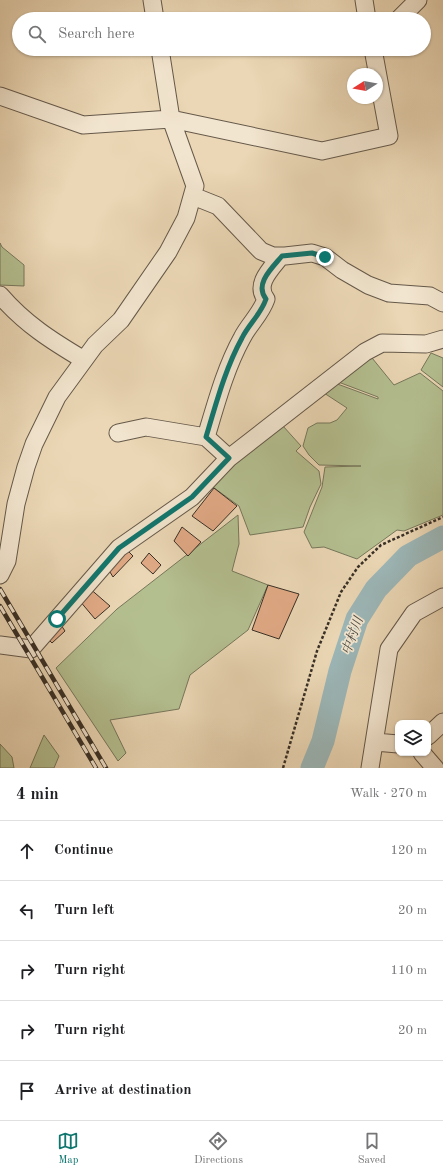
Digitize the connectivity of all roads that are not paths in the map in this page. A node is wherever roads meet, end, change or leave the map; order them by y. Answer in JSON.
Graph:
{"nodes":[{"id":1,"x":152,"y":0,"type":"edge"},
{"id":2,"x":364,"y":0,"type":"edge"},
{"id":3,"x":418,"y":0,"type":"edge"},
{"id":4,"x":154,"y":12,"type":"edge"},
{"id":5,"x":366,"y":12,"type":"edge"},
{"id":6,"x":406,"y":12,"type":"edge"},
{"id":7,"x":161,"y":56,"type":"edge"},
{"id":8,"x":374,"y":56,"type":"edge"},
{"id":9,"x":0,"y":96,"type":"edge"},
{"id":10,"x":171,"y":119,"type":"junction"},
{"id":11,"x":193,"y":196,"type":"junction"},
{"id":12,"x":282,"y":256,"type":"junction"},
{"id":13,"x":0,"y":295,"type":"edge"},
{"id":14,"x":443,"y":304,"type":"edge"},
{"id":15,"x":443,"y":340,"type":"edge"},
{"id":16,"x":84,"y":360,"type":"junction"},
{"id":17,"x":118,"y":433,"type":"dead end"},
{"id":18,"x":206,"y":437,"type":"junction"},
{"id":19,"x":229,"y":458,"type":"junction"},
{"id":20,"x":0,"y":575,"type":"edge"},
{"id":21,"x":443,"y":597,"type":"edge"},
{"id":22,"x":0,"y":645,"type":"edge"},
{"id":23,"x":443,"y":722,"type":"edge"},
{"id":24,"x":431,"y":733,"type":"edge"},
{"id":25,"x":375,"y":742,"type":"junction"},
{"id":26,"x":395,"y":744,"type":"edge"},
{"id":27,"x":425,"y":756,"type":"edge"},
{"id":28,"x":370,"y":768,"type":"edge"},
{"id":29,"x":435,"y":768,"type":"edge"}],
"edges":[{"from":1,"to":4,"type":"street"},
{"from":2,"to":5,"type":"street"},
{"from":3,"to":6,"type":"street"},
{"from":7,"to":10,"type":"street"},
{"from":8,"to":10,"type":"street"},
{"from":9,"to":10,"type":"street"},
{"from":10,"to":11,"type":"street"},
{"from":11,"to":12,"type":"street"},
{"from":11,"to":16,"type":"street"},
{"from":12,"to":14,"type":"street"},
{"from":12,"to":18,"type":"street"},
{"from":13,"to":16,"type":"street"},
{"from":15,"to":19,"type":"street"},
{"from":16,"to":20,"type":"street"},
{"from":17,"to":18,"type":"street"},
{"from":18,"to":19,"type":"street"},
{"from":19,"to":22,"type":"street"},
{"from":21,"to":25,"type":"street"},
{"from":23,"to":24,"type":"street"},
{"from":25,"to":26,"type":"street"},
{"from":25,"to":28,"type":"street"},
{"from":27,"to":29,"type":"street"}]}
